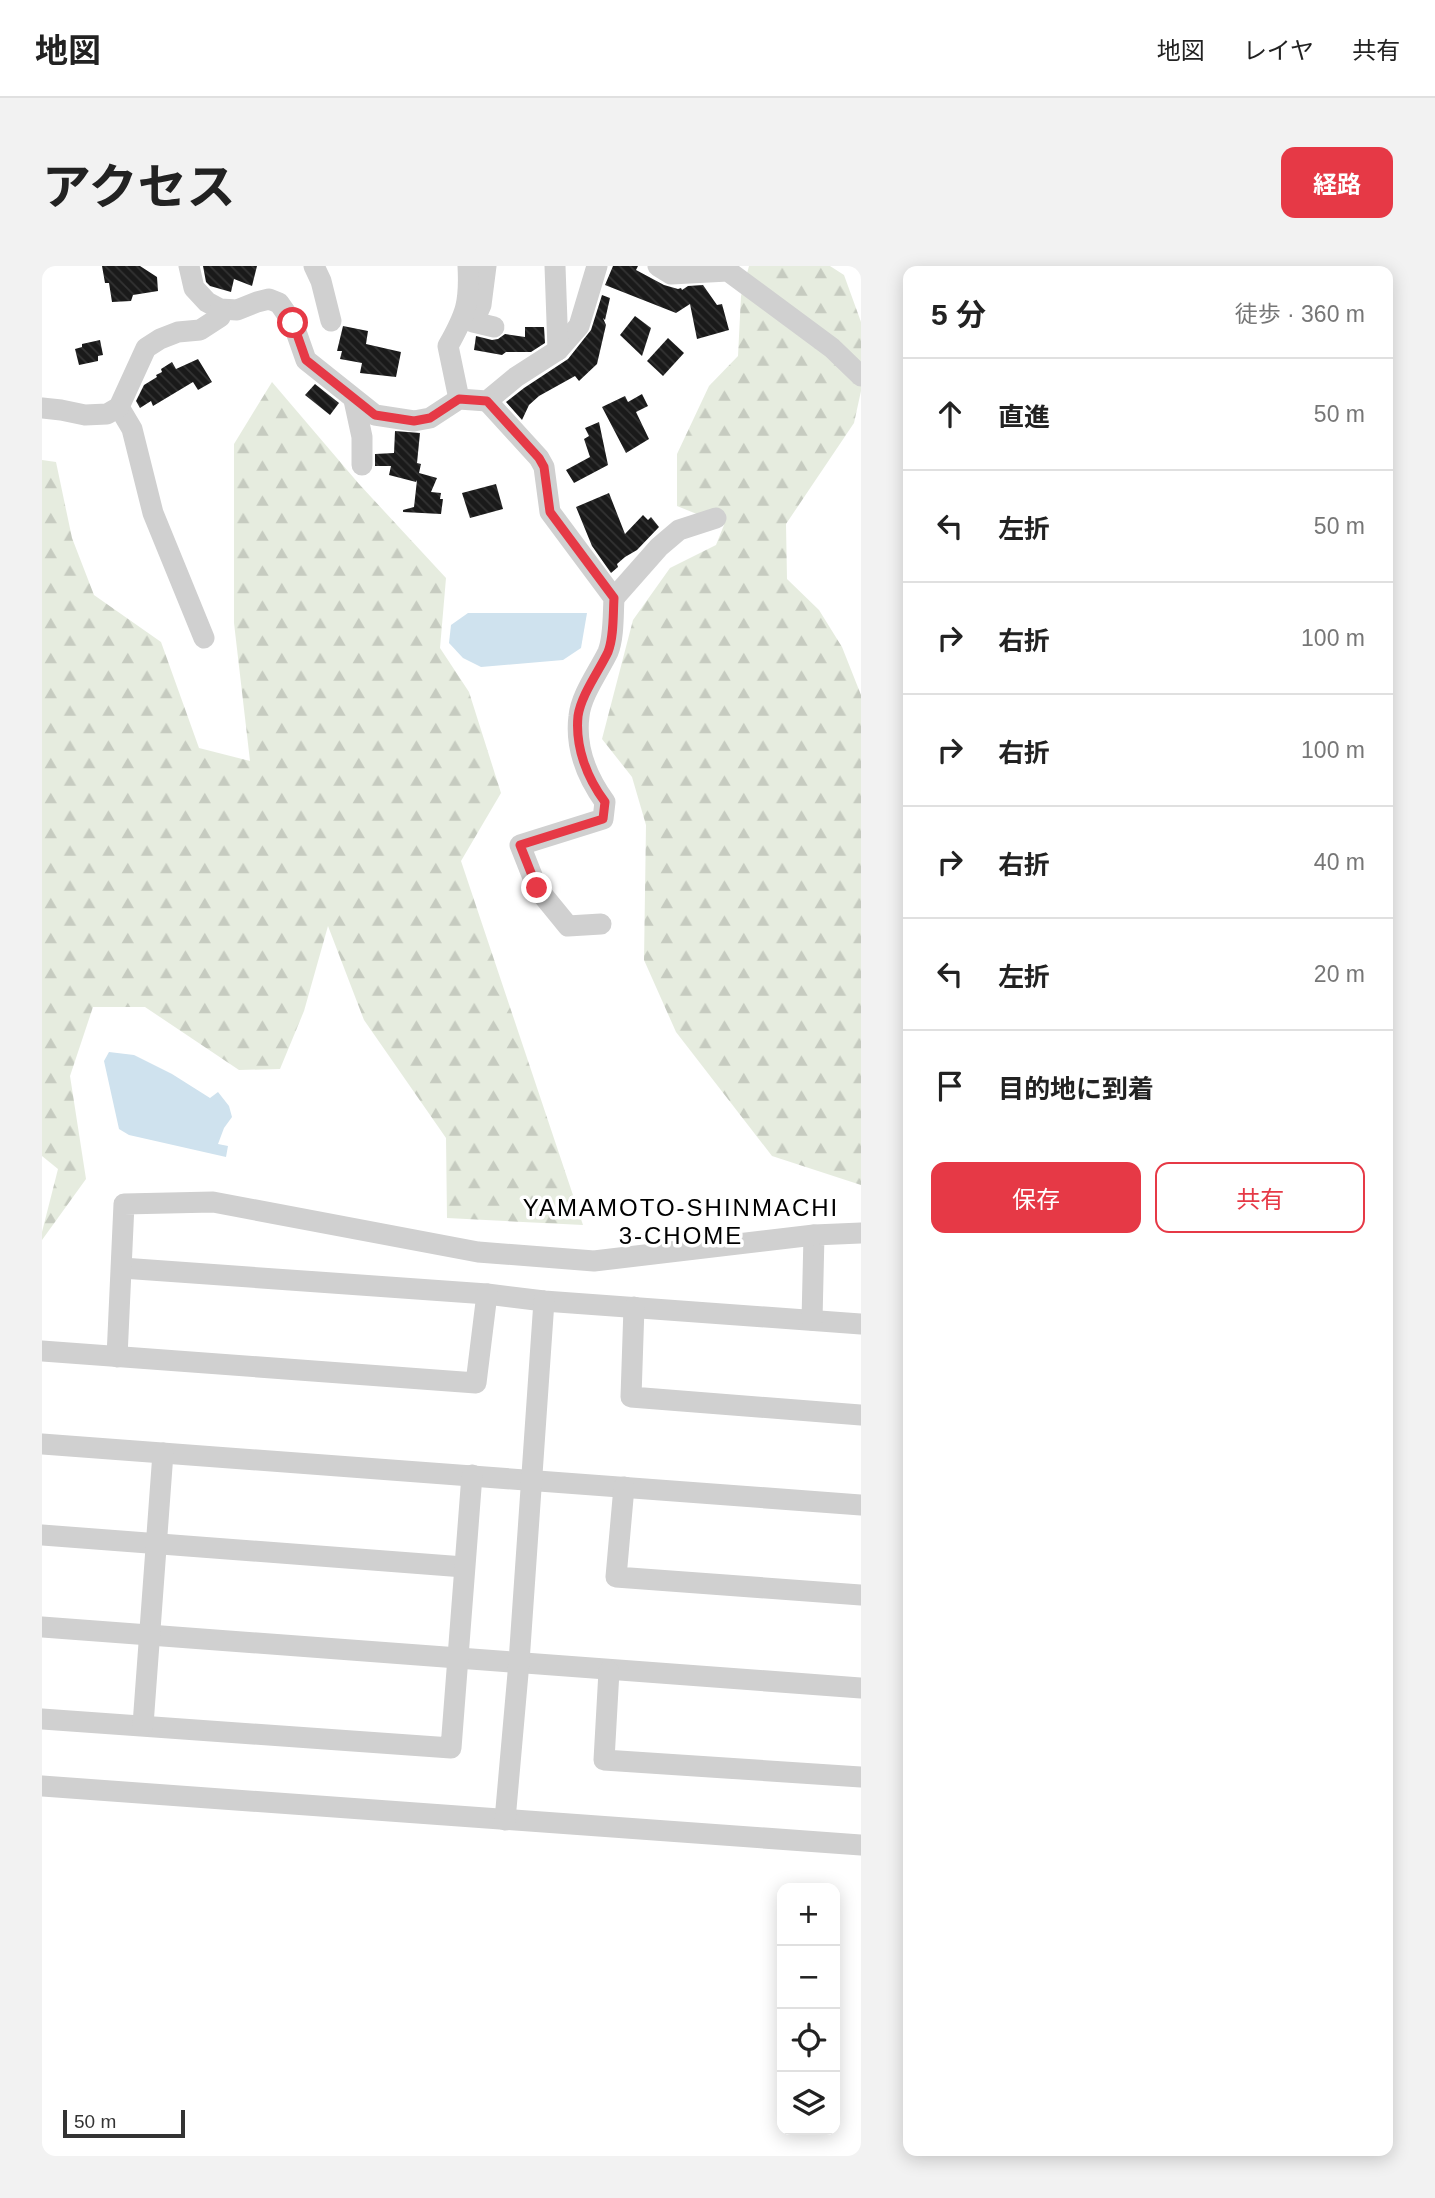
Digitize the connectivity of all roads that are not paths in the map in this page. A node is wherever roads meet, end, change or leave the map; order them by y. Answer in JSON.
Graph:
{"nodes":[{"id":1,"x":189,"y":266,"type":"edge"},
{"id":2,"x":314,"y":266,"type":"edge"},
{"id":3,"x":468,"y":266,"type":"edge"},
{"id":4,"x":486,"y":266,"type":"edge"},
{"id":5,"x":555,"y":266,"type":"edge"},
{"id":6,"x":597,"y":266,"type":"edge"},
{"id":7,"x":658,"y":266,"type":"edge"},
{"id":8,"x":689,"y":270,"type":"edge"},
{"id":9,"x":220,"y":309,"type":"junction"},
{"id":10,"x":331,"y":321,"type":"dead end"},
{"id":11,"x":448,"y":346,"type":"junction"},
{"id":12,"x":558,"y":350,"type":"junction"},
{"id":13,"x":861,"y":376,"type":"edge"},
{"id":14,"x":459,"y":399,"type":"junction"},
{"id":15,"x":354,"y":400,"type":"junction"},
{"id":16,"x":487,"y":401,"type":"junction"},
{"id":17,"x":119,"y":407,"type":"junction"},
{"id":18,"x":42,"y":408,"type":"edge"},
{"id":19,"x":362,"y":465,"type":"dead end"},
{"id":20,"x":716,"y":518,"type":"dead end"},
{"id":21,"x":614,"y":598,"type":"junction"},
{"id":22,"x":204,"y":639,"type":"dead end"},
{"id":23,"x":601,"y":924,"type":"dead end"},
{"id":24,"x":861,"y":1233,"type":"edge"},
{"id":25,"x":814,"y":1235,"type":"junction"},
{"id":26,"x":122,"y":1268,"type":"junction"},
{"id":27,"x":487,"y":1294,"type":"junction"},
{"id":28,"x":544,"y":1301,"type":"junction"},
{"id":29,"x":634,"y":1307,"type":"junction"},
{"id":30,"x":812,"y":1320,"type":"junction"},
{"id":31,"x":861,"y":1324,"type":"edge"},
{"id":32,"x":42,"y":1351,"type":"edge"},
{"id":33,"x":117,"y":1357,"type":"junction"},
{"id":34,"x":861,"y":1415,"type":"edge"},
{"id":35,"x":42,"y":1444,"type":"edge"},
{"id":36,"x":163,"y":1453,"type":"junction"},
{"id":37,"x":472,"y":1475,"type":"junction"},
{"id":38,"x":531,"y":1481,"type":"junction"},
{"id":39,"x":624,"y":1487,"type":"junction"},
{"id":40,"x":861,"y":1505,"type":"edge"},
{"id":41,"x":42,"y":1535,"type":"edge"},
{"id":42,"x":156,"y":1542,"type":"junction"},
{"id":43,"x":464,"y":1567,"type":"junction"},
{"id":44,"x":861,"y":1595,"type":"edge"},
{"id":45,"x":42,"y":1627,"type":"edge"},
{"id":46,"x":148,"y":1635,"type":"junction"},
{"id":47,"x":458,"y":1658,"type":"junction"},
{"id":48,"x":519,"y":1662,"type":"junction"},
{"id":49,"x":609,"y":1671,"type":"junction"},
{"id":50,"x":861,"y":1688,"type":"edge"},
{"id":51,"x":42,"y":1719,"type":"edge"},
{"id":52,"x":142,"y":1725,"type":"junction"},
{"id":53,"x":861,"y":1777,"type":"edge"},
{"id":54,"x":42,"y":1786,"type":"edge"},
{"id":55,"x":505,"y":1820,"type":"junction"},
{"id":56,"x":861,"y":1845,"type":"edge"}],
"edges":[{"from":1,"to":9,"type":"street"},
{"from":2,"to":10,"type":"street"},
{"from":3,"to":11,"type":"street"},
{"from":4,"to":11,"type":"street"},
{"from":5,"to":12,"type":"street"},
{"from":6,"to":12,"type":"street"},
{"from":7,"to":8,"type":"street"},
{"from":8,"to":13,"type":"street"},
{"from":9,"to":15,"type":"street"},
{"from":9,"to":17,"type":"street"},
{"from":11,"to":14,"type":"street"},
{"from":12,"to":16,"type":"street"},
{"from":14,"to":15,"type":"street"},
{"from":14,"to":16,"type":"street"},
{"from":15,"to":19,"type":"street"},
{"from":16,"to":21,"type":"street"},
{"from":17,"to":18,"type":"street"},
{"from":17,"to":22,"type":"street"},
{"from":20,"to":21,"type":"street"},
{"from":21,"to":23,"type":"street"},
{"from":24,"to":25,"type":"street"},
{"from":25,"to":26,"type":"street"},
{"from":25,"to":30,"type":"street"},
{"from":26,"to":27,"type":"street"},
{"from":26,"to":33,"type":"street"},
{"from":27,"to":28,"type":"street"},
{"from":27,"to":33,"type":"street"},
{"from":28,"to":29,"type":"street"},
{"from":28,"to":38,"type":"street"},
{"from":29,"to":30,"type":"street"},
{"from":29,"to":34,"type":"street"},
{"from":30,"to":31,"type":"street"},
{"from":32,"to":33,"type":"street"},
{"from":35,"to":36,"type":"street"},
{"from":36,"to":37,"type":"street"},
{"from":36,"to":42,"type":"street"},
{"from":37,"to":38,"type":"street"},
{"from":37,"to":43,"type":"street"},
{"from":38,"to":39,"type":"street"},
{"from":38,"to":48,"type":"street"},
{"from":39,"to":40,"type":"street"},
{"from":39,"to":44,"type":"street"},
{"from":41,"to":42,"type":"street"},
{"from":42,"to":43,"type":"street"},
{"from":42,"to":46,"type":"street"},
{"from":43,"to":47,"type":"street"},
{"from":45,"to":46,"type":"street"},
{"from":46,"to":47,"type":"street"},
{"from":46,"to":52,"type":"street"},
{"from":47,"to":48,"type":"street"},
{"from":47,"to":52,"type":"street"},
{"from":48,"to":49,"type":"street"},
{"from":48,"to":55,"type":"street"},
{"from":49,"to":50,"type":"street"},
{"from":49,"to":53,"type":"street"},
{"from":51,"to":52,"type":"street"},
{"from":54,"to":55,"type":"street"},
{"from":55,"to":56,"type":"street"}]}
